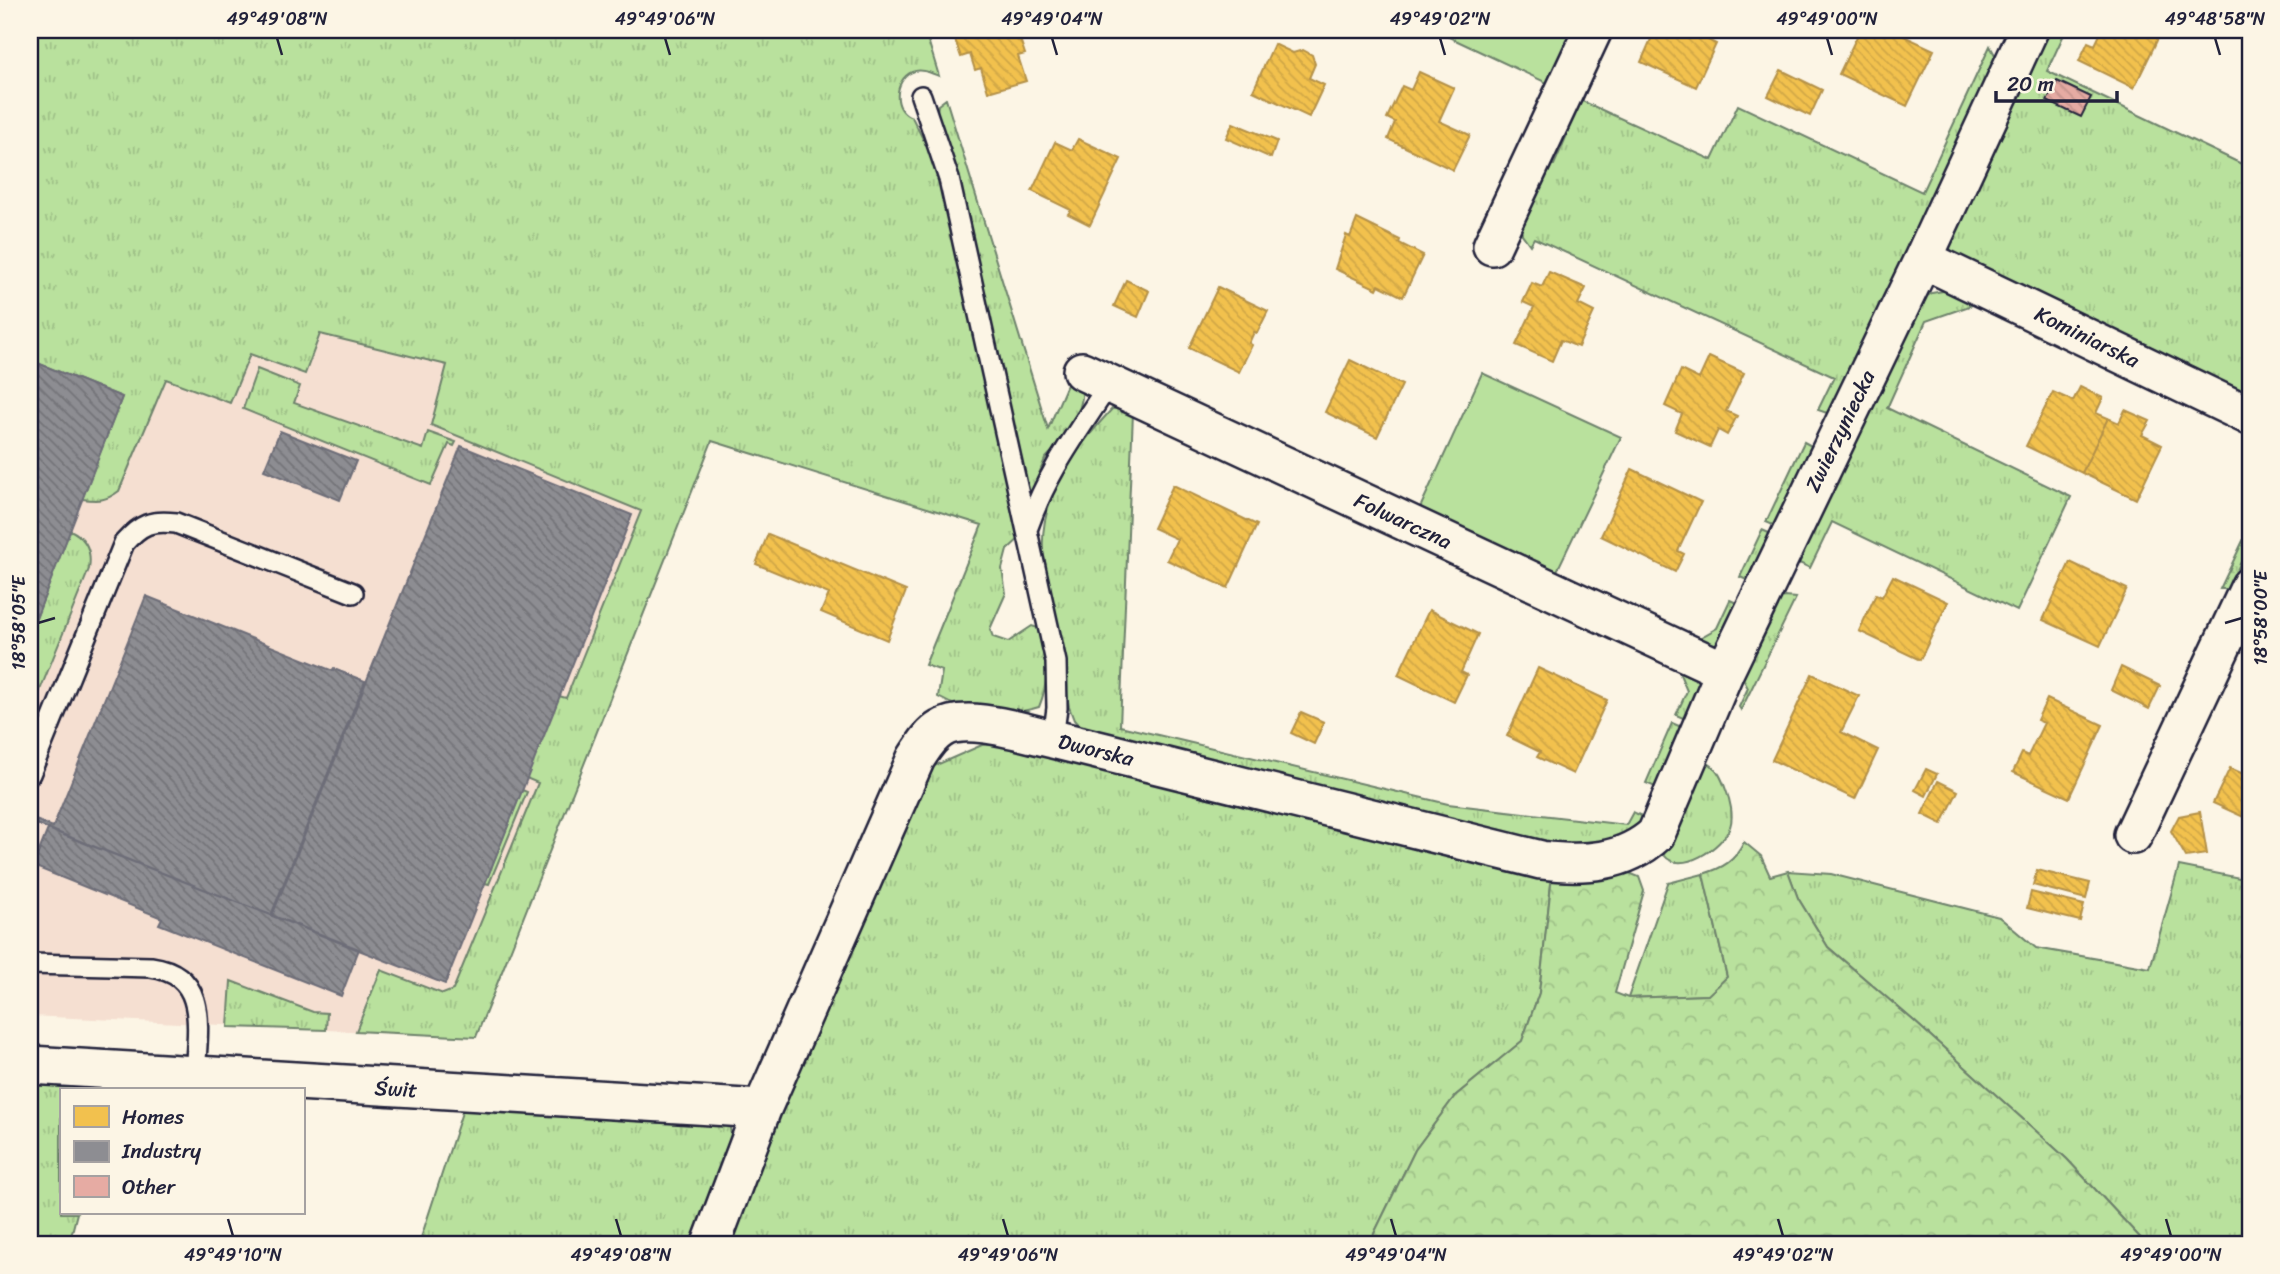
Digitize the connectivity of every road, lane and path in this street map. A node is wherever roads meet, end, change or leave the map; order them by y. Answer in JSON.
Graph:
{"nodes":[{"id":1,"x":1593,"y":30,"type":"edge"},
{"id":2,"x":2029,"y":30,"type":"edge"},
{"id":3,"x":921,"y":96,"type":"dead end"},
{"id":4,"x":1492,"y":246,"type":"dead end"},
{"id":5,"x":1923,"y":258,"type":"junction"},
{"id":6,"x":1095,"y":377,"type":"joint"},
{"id":7,"x":2250,"y":416,"type":"edge"},
{"id":8,"x":1028,"y":528,"type":"junction"},
{"id":9,"x":2250,"y":586,"type":"edge"},
{"id":10,"x":353,"y":593,"type":"dead end"},
{"id":11,"x":1725,"y":671,"type":"junction"},
{"id":12,"x":1053,"y":740,"type":"junction"},
{"id":13,"x":30,"y":774,"type":"edge"},
{"id":14,"x":1656,"y":834,"type":"joint"},
{"id":15,"x":2133,"y":835,"type":"dead end"},
{"id":16,"x":30,"y":964,"type":"edge"},
{"id":17,"x":30,"y":1065,"type":"edge"},
{"id":18,"x":195,"y":1076,"type":"junction"},
{"id":19,"x":762,"y":1109,"type":"junction"},
{"id":20,"x":711,"y":1244,"type":"edge"}],
"edges":[{"from":1,"to":4,"type":"street"},
{"from":2,"to":5,"type":"street","name":"Zwierzyniecka"},
{"from":3,"to":8,"type":"lane"},
{"from":5,"to":7,"type":"street","name":"Kominiarska"},
{"from":5,"to":11,"type":"street","name":"Zwierzyniecka"},
{"from":6,"to":8,"type":"lane"},
{"from":6,"to":11,"type":"street","name":"Folwarczna"},
{"from":8,"to":12,"type":"lane"},
{"from":9,"to":15,"type":"street"},
{"from":10,"to":13,"type":"lane"},
{"from":11,"to":14,"type":"street","name":"Zwierzyniecka"},
{"from":12,"to":14,"type":"street","name":"Dworska"},
{"from":12,"to":19,"type":"street","name":"Dworska"},
{"from":16,"to":18,"type":"lane"},
{"from":17,"to":18,"type":"street","name":"Świt"},
{"from":18,"to":19,"type":"street","name":"Świt"},
{"from":19,"to":20,"type":"street","name":"Dworska"}]}
